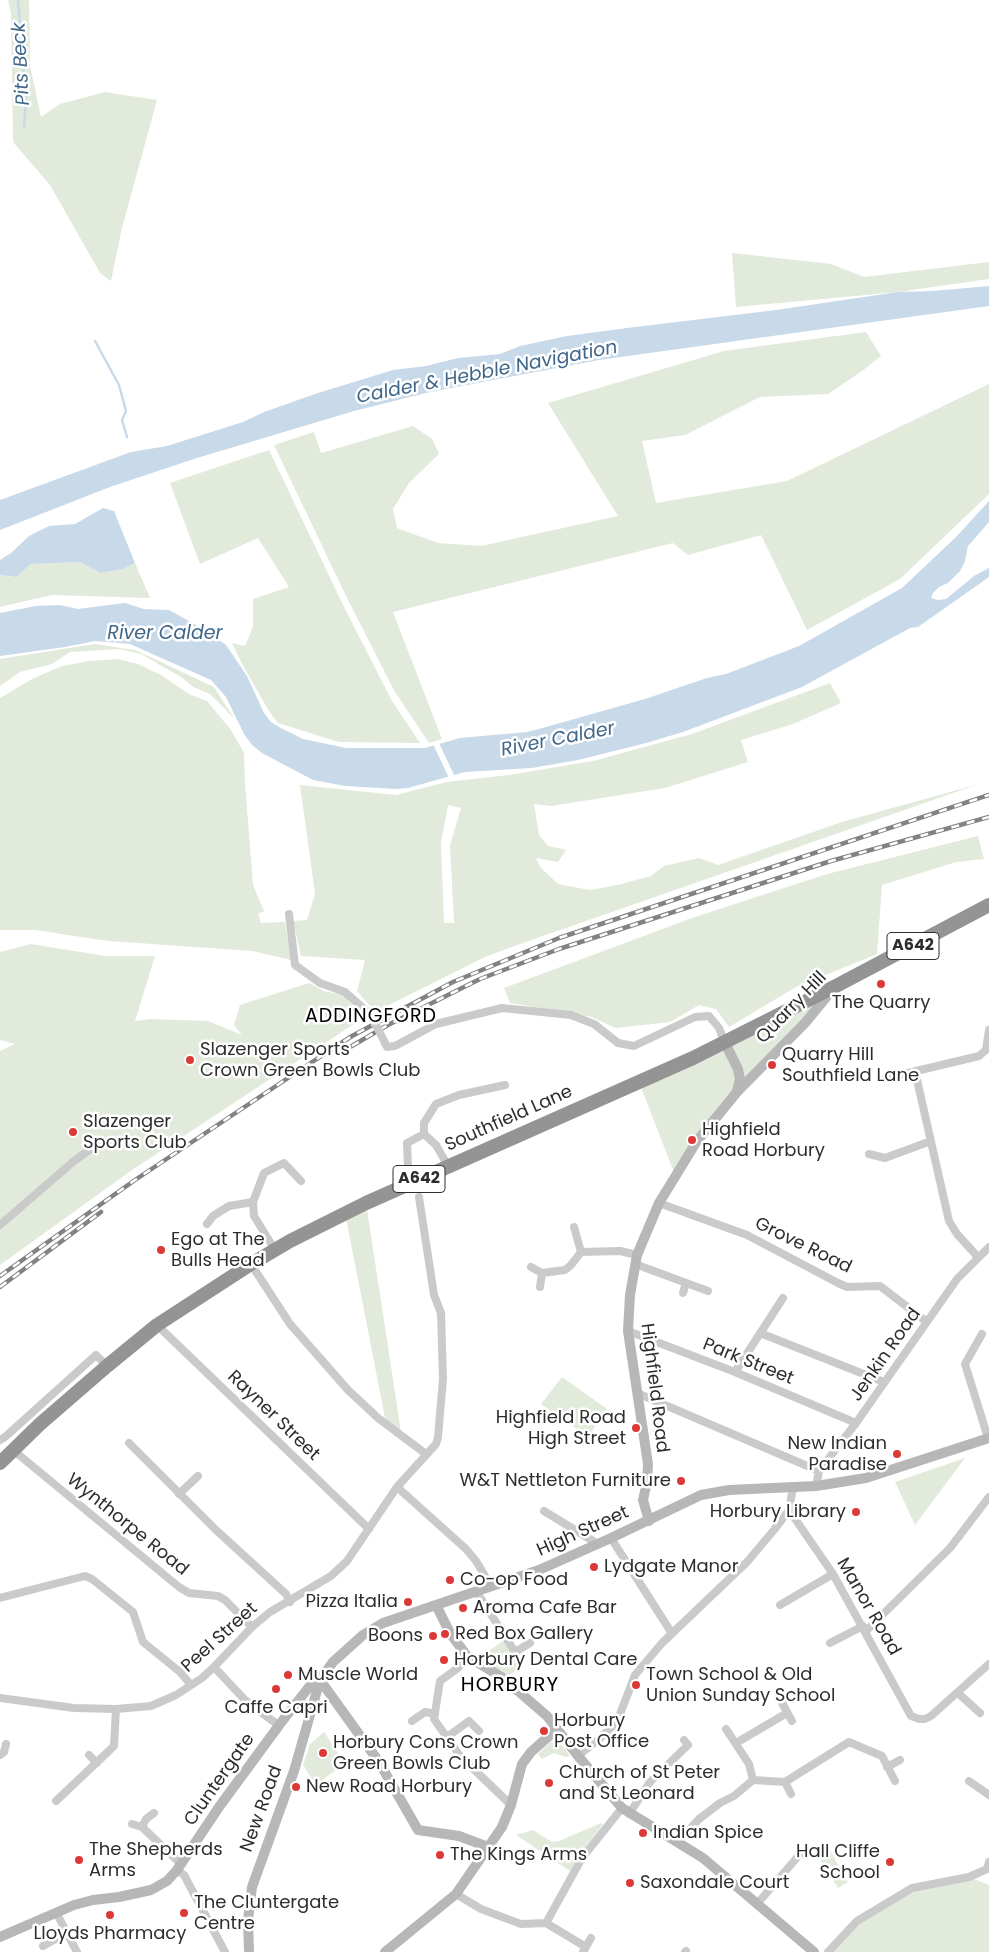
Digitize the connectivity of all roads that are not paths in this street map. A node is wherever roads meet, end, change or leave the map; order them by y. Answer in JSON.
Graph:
{"nodes":[{"id":1,"x":989,"y":905,"type":"edge"},
{"id":2,"x":289,"y":914,"type":"dead end"},
{"id":3,"x":836,"y":986,"type":"junction"},
{"id":4,"x":989,"y":1030,"type":"edge"},
{"id":5,"x":725,"y":1043,"type":"junction"},
{"id":6,"x":915,"y":1071,"type":"junction"},
{"id":7,"x":883,"y":1079,"type":"dead end"},
{"id":8,"x":505,"y":1085,"type":"dead end"},
{"id":9,"x":737,"y":1092,"type":"junction"},
{"id":10,"x":424,"y":1134,"type":"junction"},
{"id":11,"x":931,"y":1141,"type":"junction"},
{"id":12,"x":92,"y":1148,"type":"dead end"},
{"id":13,"x":869,"y":1154,"type":"dead end"},
{"id":14,"x":448,"y":1166,"type":"junction"},
{"id":15,"x":408,"y":1167,"type":"dead end"},
{"id":16,"x":301,"y":1180,"type":"dead end"},
{"id":17,"x":419,"y":1197,"type":"dead end"},
{"id":18,"x":253,"y":1202,"type":"junction"},
{"id":19,"x":659,"y":1203,"type":"junction"},
{"id":20,"x":208,"y":1224,"type":"dead end"},
{"id":21,"x":0,"y":1225,"type":"edge"},
{"id":22,"x":574,"y":1226,"type":"dead end"},
{"id":23,"x":989,"y":1247,"type":"edge"},
{"id":24,"x":275,"y":1250,"type":"junction"},
{"id":25,"x":581,"y":1252,"type":"junction"},
{"id":26,"x":978,"y":1257,"type":"junction"},
{"id":27,"x":636,"y":1259,"type":"junction"},
{"id":28,"x":251,"y":1264,"type":"junction"},
{"id":29,"x":531,"y":1267,"type":"dead end"},
{"id":30,"x":542,"y":1273,"type":"junction"},
{"id":31,"x":686,"y":1283,"type":"junction"},
{"id":32,"x":540,"y":1287,"type":"dead end"},
{"id":33,"x":708,"y":1291,"type":"dead end"},
{"id":34,"x":683,"y":1293,"type":"dead end"},
{"id":35,"x":783,"y":1298,"type":"dead end"},
{"id":36,"x":927,"y":1322,"type":"junction"},
{"id":37,"x":157,"y":1325,"type":"junction"},
{"id":38,"x":628,"y":1331,"type":"junction"},
{"id":39,"x":760,"y":1333,"type":"junction"},
{"id":40,"x":982,"y":1334,"type":"dead end"},
{"id":41,"x":107,"y":1366,"type":"junction"},
{"id":42,"x":735,"y":1372,"type":"junction"},
{"id":43,"x":884,"y":1382,"type":"junction"},
{"id":44,"x":637,"y":1393,"type":"junction"},
{"id":45,"x":856,"y":1423,"type":"junction"},
{"id":46,"x":989,"y":1438,"type":"edge"},
{"id":47,"x":0,"y":1440,"type":"edge"},
{"id":48,"x":132,"y":1448,"type":"dead end"},
{"id":49,"x":12,"y":1450,"type":"junction"},
{"id":50,"x":426,"y":1454,"type":"junction"},
{"id":51,"x":0,"y":1463,"type":"edge"},
{"id":52,"x":819,"y":1470,"type":"junction"},
{"id":53,"x":198,"y":1476,"type":"dead end"},
{"id":54,"x":397,"y":1486,"type":"junction"},
{"id":55,"x":816,"y":1486,"type":"junction"},
{"id":56,"x":793,"y":1487,"type":"junction"},
{"id":57,"x":179,"y":1494,"type":"junction"},
{"id":58,"x":989,"y":1496,"type":"edge"},
{"id":59,"x":789,"y":1510,"type":"junction"},
{"id":60,"x":544,"y":1511,"type":"dead end"},
{"id":61,"x":649,"y":1521,"type":"junction"},
{"id":62,"x":369,"y":1529,"type":"junction"},
{"id":63,"x":611,"y":1538,"type":"junction"},
{"id":64,"x":598,"y":1544,"type":"junction"},
{"id":65,"x":833,"y":1574,"type":"junction"},
{"id":66,"x":490,"y":1586,"type":"junction"},
{"id":67,"x":476,"y":1591,"type":"junction"},
{"id":68,"x":0,"y":1598,"type":"edge"},
{"id":69,"x":290,"y":1602,"type":"junction"},
{"id":70,"x":436,"y":1604,"type":"junction"},
{"id":71,"x":780,"y":1605,"type":"dead end"},
{"id":72,"x":252,"y":1627,"type":"junction"},
{"id":73,"x":864,"y":1628,"type":"junction"},
{"id":74,"x":671,"y":1632,"type":"junction"},
{"id":75,"x":530,"y":1643,"type":"dead end"},
{"id":76,"x":830,"y":1644,"type":"dead end"},
{"id":77,"x":467,"y":1656,"type":"junction"},
{"id":78,"x":989,"y":1664,"type":"edge"},
{"id":79,"x":214,"y":1668,"type":"junction"},
{"id":80,"x":320,"y":1680,"type":"junction"},
{"id":81,"x":191,"y":1685,"type":"junction"},
{"id":82,"x":958,"y":1693,"type":"junction"},
{"id":83,"x":0,"y":1698,"type":"edge"},
{"id":84,"x":782,"y":1703,"type":"dead end"},
{"id":85,"x":116,"y":1709,"type":"junction"},
{"id":86,"x":788,"y":1713,"type":"junction"},
{"id":87,"x":980,"y":1713,"type":"dead end"},
{"id":88,"x":435,"y":1714,"type":"junction"},
{"id":89,"x":412,"y":1721,"type":"dead end"},
{"id":90,"x":792,"y":1721,"type":"dead end"},
{"id":91,"x":278,"y":1725,"type":"junction"},
{"id":92,"x":557,"y":1729,"type":"junction"},
{"id":93,"x":726,"y":1729,"type":"dead end"},
{"id":94,"x":479,"y":1731,"type":"dead end"},
{"id":95,"x":447,"y":1737,"type":"junction"},
{"id":96,"x":684,"y":1740,"type":"dead end"},
{"id":97,"x":736,"y":1743,"type":"junction"},
{"id":98,"x":6,"y":1744,"type":"dead end"},
{"id":99,"x":0,"y":1755,"type":"edge"},
{"id":100,"x":89,"y":1755,"type":"dead end"},
{"id":101,"x":578,"y":1756,"type":"junction"},
{"id":102,"x":900,"y":1760,"type":"dead end"},
{"id":103,"x":97,"y":1763,"type":"junction"},
{"id":104,"x":887,"y":1766,"type":"junction"},
{"id":105,"x":753,"y":1780,"type":"junction"},
{"id":106,"x":895,"y":1781,"type":"dead end"},
{"id":107,"x":969,"y":1781,"type":"dead end"},
{"id":108,"x":785,"y":1782,"type":"junction"},
{"id":109,"x":791,"y":1794,"type":"dead end"},
{"id":110,"x":989,"y":1795,"type":"edge"},
{"id":111,"x":56,"y":1801,"type":"dead end"},
{"id":112,"x":512,"y":1805,"type":"junction"},
{"id":113,"x":626,"y":1811,"type":"junction"},
{"id":114,"x":154,"y":1813,"type":"dead end"},
{"id":115,"x":132,"y":1824,"type":"dead end"},
{"id":116,"x":142,"y":1827,"type":"junction"},
{"id":117,"x":678,"y":1842,"type":"junction"},
{"id":118,"x":488,"y":1847,"type":"junction"},
{"id":119,"x":801,"y":1853,"type":"dead end"},
{"id":120,"x":989,"y":1862,"type":"edge"},
{"id":121,"x":179,"y":1867,"type":"junction"},
{"id":122,"x":456,"y":1894,"type":"junction"},
{"id":123,"x":757,"y":1904,"type":"junction"},
{"id":124,"x":57,"y":1914,"type":"junction"},
{"id":125,"x":546,"y":1922,"type":"junction"},
{"id":126,"x":66,"y":1932,"type":"junction"},
{"id":127,"x":0,"y":1937,"type":"edge"},
{"id":128,"x":591,"y":1938,"type":"dead end"},
{"id":129,"x":43,"y":1946,"type":"dead end"},
{"id":130,"x":584,"y":1950,"type":"edge"},
{"id":131,"x":78,"y":1952,"type":"edge"},
{"id":132,"x":225,"y":1952,"type":"edge"},
{"id":133,"x":249,"y":1952,"type":"edge"},
{"id":134,"x":384,"y":1952,"type":"edge"},
{"id":135,"x":814,"y":1952,"type":"edge"},
{"id":136,"x":828,"y":1952,"type":"edge"}],
"edges":[{"from":1,"to":3,"type":"highway","name":"Quarry Hill","number":"A642"},
{"from":2,"to":5,"type":"street","bridge":true},
{"from":3,"to":5,"type":"highway","name":"Southfield Lane","number":"A642"},
{"from":3,"to":9,"type":"main road","name":"Quarry Hill"},
{"from":4,"to":6,"type":"street"},
{"from":5,"to":9,"type":"main road"},
{"from":5,"to":14,"type":"highway","name":"Southfield Lane","number":"A642"},
{"from":6,"to":7,"type":"street"},
{"from":6,"to":11,"type":"street"},
{"from":8,"to":10,"type":"street"},
{"from":9,"to":19,"type":"main road","name":"Quarry Hill"},
{"from":10,"to":14,"type":"street"},
{"from":10,"to":15,"type":"street"},
{"from":11,"to":13,"type":"street"},
{"from":11,"to":26,"type":"street"},
{"from":12,"to":21,"type":"street"},
{"from":14,"to":24,"type":"highway","name":"Southfield Lane","number":"A642"},
{"from":16,"to":18,"type":"street"},
{"from":17,"to":50,"type":"street","name":"Peel Street"},
{"from":18,"to":20,"type":"street"},
{"from":18,"to":24,"type":"street"},
{"from":19,"to":27,"type":"main road","name":"Highfield Road"},
{"from":19,"to":36,"type":"street","name":"Grove Road"},
{"from":22,"to":25,"type":"street"},
{"from":23,"to":26,"type":"street","name":"Jenkin Road"},
{"from":24,"to":28,"type":"highway","name":"Southfield Lane","number":"A642"},
{"from":25,"to":27,"type":"street"},
{"from":25,"to":30,"type":"street"},
{"from":26,"to":36,"type":"street","name":"Jenkin Road"},
{"from":27,"to":31,"type":"street"},
{"from":27,"to":38,"type":"main road","name":"Highfield Road"},
{"from":28,"to":37,"type":"highway","name":"Southfield Lane","number":"A642"},
{"from":28,"to":50,"type":"street"},
{"from":29,"to":30,"type":"street"},
{"from":30,"to":32,"type":"street"},
{"from":31,"to":33,"type":"street"},
{"from":31,"to":34,"type":"street"},
{"from":35,"to":39,"type":"street"},
{"from":36,"to":43,"type":"street","name":"Jenkin Road"},
{"from":37,"to":41,"type":"highway","name":"Southfield Lane","number":"A642"},
{"from":37,"to":62,"type":"street","name":"Rayner Street"},
{"from":38,"to":42,"type":"street","name":"Park Street"},
{"from":38,"to":44,"type":"main road","name":"Highfield Road"},
{"from":39,"to":42,"type":"street"},
{"from":39,"to":43,"type":"street"},
{"from":40,"to":46,"type":"street"},
{"from":41,"to":47,"type":"street"},
{"from":41,"to":49,"type":"highway","name":"Southfield Lane","number":"A642"},
{"from":42,"to":45,"type":"street","name":"Park Street"},
{"from":43,"to":45,"type":"street","name":"Jenkin Road"},
{"from":44,"to":52,"type":"street"},
{"from":44,"to":61,"type":"main road","name":"Highfield Road"},
{"from":45,"to":52,"type":"street","name":"Jenkin Road"},
{"from":46,"to":55,"type":"main road","name":"High Street"},
{"from":48,"to":57,"type":"street"},
{"from":49,"to":51,"type":"highway","name":"Southfield Lane","number":"A642"},
{"from":49,"to":72,"type":"street","name":"Wynthorpe Road"},
{"from":50,"to":54,"type":"street","name":"Peel Street"},
{"from":52,"to":55,"type":"street","name":"Jenkin Road"},
{"from":53,"to":57,"type":"street"},
{"from":54,"to":62,"type":"street","name":"Peel Street"},
{"from":54,"to":66,"type":"street"},
{"from":55,"to":56,"type":"main road","name":"High Street"},
{"from":56,"to":59,"type":"street"},
{"from":56,"to":61,"type":"main road","name":"High Street"},
{"from":57,"to":69,"type":"street"},
{"from":58,"to":73,"type":"street"},
{"from":59,"to":65,"type":"street","name":"Manor Road"},
{"from":59,"to":74,"type":"street"},
{"from":60,"to":64,"type":"street"},
{"from":61,"to":63,"type":"main road","name":"High Street"},
{"from":62,"to":69,"type":"street","name":"Peel Street"},
{"from":63,"to":64,"type":"main road","name":"High Street"},
{"from":63,"to":74,"type":"street"},
{"from":64,"to":66,"type":"main road","name":"High Street"},
{"from":65,"to":71,"type":"street"},
{"from":65,"to":73,"type":"street","name":"Manor Road"},
{"from":66,"to":67,"type":"main road","name":"High Street"},
{"from":67,"to":70,"type":"main road","name":"High Street"},
{"from":67,"to":75,"type":"street"},
{"from":68,"to":81,"type":"street"},
{"from":69,"to":72,"type":"street","name":"Peel Street"},
{"from":70,"to":77,"type":"main road"},
{"from":70,"to":80,"type":"main road","name":"High Street"},
{"from":72,"to":79,"type":"street","name":"Peel Street"},
{"from":73,"to":76,"type":"street"},
{"from":73,"to":82,"type":"street","name":"Manor Road"},
{"from":74,"to":101,"type":"street"},
{"from":77,"to":88,"type":"street"},
{"from":77,"to":92,"type":"main road"},
{"from":78,"to":82,"type":"street"},
{"from":79,"to":81,"type":"street","name":"Peel Street"},
{"from":79,"to":91,"type":"street"},
{"from":80,"to":91,"type":"main road","name":"Cluntergate"},
{"from":80,"to":118,"type":"main road"},
{"from":80,"to":133,"type":"main road","name":"New Road"},
{"from":81,"to":85,"type":"street","name":"Peel Street"},
{"from":82,"to":87,"type":"street"},
{"from":83,"to":85,"type":"street","name":"Peel Street"},
{"from":84,"to":86,"type":"street"},
{"from":85,"to":103,"type":"street"},
{"from":86,"to":90,"type":"street"},
{"from":86,"to":97,"type":"street"},
{"from":88,"to":89,"type":"street"},
{"from":88,"to":95,"type":"street"},
{"from":91,"to":121,"type":"main road","name":"Cluntergate"},
{"from":92,"to":101,"type":"main road"},
{"from":92,"to":112,"type":"main road"},
{"from":93,"to":97,"type":"street"},
{"from":94,"to":95,"type":"street"},
{"from":95,"to":112,"type":"street"},
{"from":96,"to":113,"type":"street"},
{"from":97,"to":105,"type":"street"},
{"from":98,"to":99,"type":"street"},
{"from":100,"to":103,"type":"street"},
{"from":101,"to":113,"type":"main road"},
{"from":102,"to":104,"type":"street"},
{"from":103,"to":111,"type":"street"},
{"from":104,"to":106,"type":"street"},
{"from":104,"to":108,"type":"street"},
{"from":105,"to":108,"type":"street"},
{"from":105,"to":117,"type":"street"},
{"from":107,"to":110,"type":"street"},
{"from":108,"to":109,"type":"street"},
{"from":112,"to":118,"type":"main road"},
{"from":113,"to":117,"type":"main road"},
{"from":113,"to":125,"type":"street"},
{"from":114,"to":116,"type":"street"},
{"from":115,"to":116,"type":"street"},
{"from":116,"to":121,"type":"street"},
{"from":117,"to":123,"type":"main road"},
{"from":118,"to":122,"type":"main road"},
{"from":119,"to":123,"type":"street"},
{"from":120,"to":136,"type":"street"},
{"from":121,"to":124,"type":"main road","name":"Cluntergate"},
{"from":121,"to":132,"type":"street"},
{"from":122,"to":125,"type":"street"},
{"from":122,"to":134,"type":"main road"},
{"from":123,"to":135,"type":"main road"},
{"from":124,"to":126,"type":"street"},
{"from":124,"to":127,"type":"main road","name":"Cluntergate"},
{"from":125,"to":130,"type":"street"},
{"from":126,"to":129,"type":"street"},
{"from":126,"to":131,"type":"street"},
{"from":128,"to":130,"type":"street"}]}
